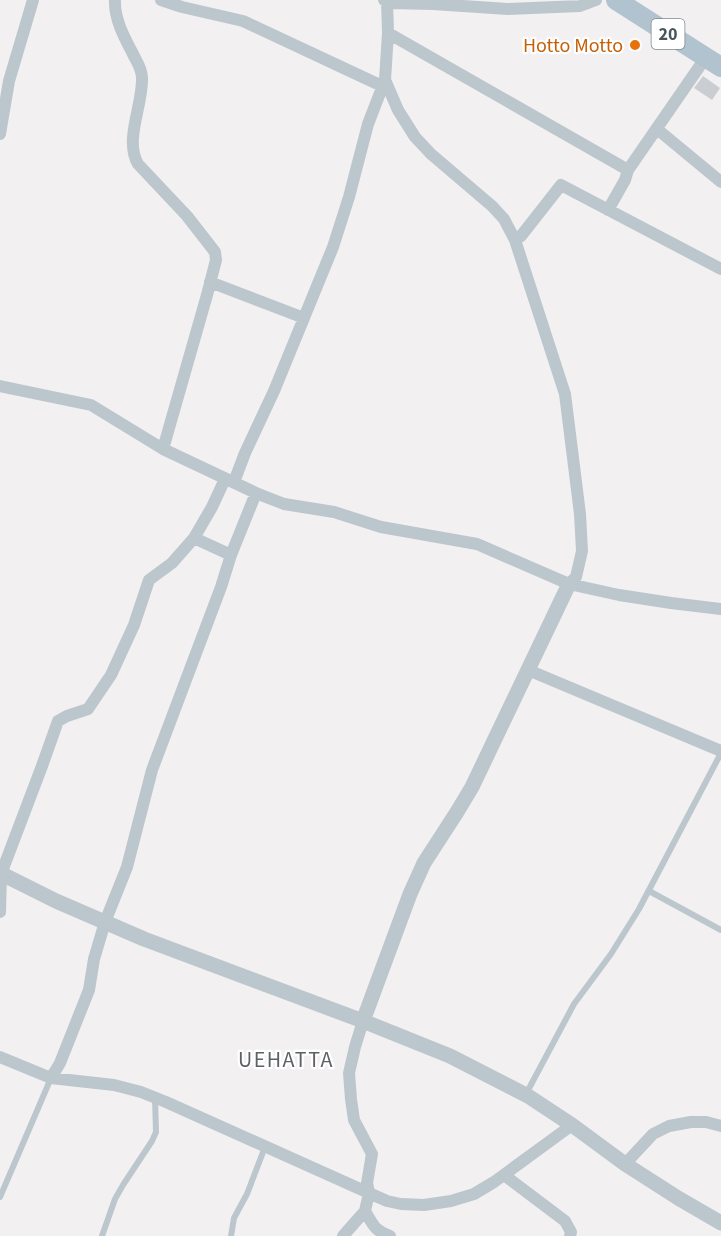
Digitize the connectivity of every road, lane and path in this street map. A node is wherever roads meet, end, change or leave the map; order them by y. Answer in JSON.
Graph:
{"nodes":[{"id":1,"x":33,"y":0,"type":"edge"},
{"id":2,"x":115,"y":0,"type":"edge"},
{"id":3,"x":161,"y":0,"type":"edge"},
{"id":4,"x":596,"y":0,"type":"edge"},
{"id":5,"x":616,"y":0,"type":"edge"},
{"id":6,"x":386,"y":1,"type":"edge"},
{"id":7,"x":388,"y":33,"type":"junction"},
{"id":8,"x":714,"y":62,"type":"edge"},
{"id":9,"x":384,"y":83,"type":"junction"},
{"id":10,"x":657,"y":129,"type":"junction"},
{"id":11,"x":0,"y":134,"type":"edge"},
{"id":12,"x":628,"y":170,"type":"junction"},
{"id":13,"x":721,"y":182,"type":"edge"},
{"id":14,"x":608,"y":210,"type":"junction"},
{"id":15,"x":515,"y":240,"type":"junction"},
{"id":16,"x":721,"y":269,"type":"edge"},
{"id":17,"x":210,"y":282,"type":"junction"},
{"id":18,"x":304,"y":318,"type":"junction"},
{"id":19,"x":0,"y":386,"type":"edge"},
{"id":20,"x":163,"y":449,"type":"junction"},
{"id":21,"x":230,"y":481,"type":"junction"},
{"id":22,"x":256,"y":493,"type":"junction"},
{"id":23,"x":194,"y":538,"type":"junction"},
{"id":24,"x":231,"y":555,"type":"junction"},
{"id":25,"x":568,"y":584,"type":"junction"},
{"id":26,"x":721,"y":609,"type":"edge"},
{"id":27,"x":528,"y":670,"type":"junction"},
{"id":28,"x":721,"y":752,"type":"edge"},
{"id":29,"x":1,"y":874,"type":"edge"},
{"id":30,"x":649,"y":891,"type":"junction"},
{"id":31,"x":0,"y":912,"type":"edge"},
{"id":32,"x":105,"y":922,"type":"junction"},
{"id":33,"x":721,"y":930,"type":"edge"},
{"id":34,"x":363,"y":1021,"type":"junction"},
{"id":35,"x":0,"y":1058,"type":"edge"},
{"id":36,"x":51,"y":1078,"type":"junction"},
{"id":37,"x":525,"y":1094,"type":"junction"},
{"id":38,"x":155,"y":1098,"type":"junction"},
{"id":39,"x":572,"y":1125,"type":"junction"},
{"id":40,"x":721,"y":1126,"type":"edge"},
{"id":41,"x":265,"y":1147,"type":"junction"},
{"id":42,"x":625,"y":1164,"type":"junction"},
{"id":43,"x":504,"y":1175,"type":"junction"},
{"id":44,"x":369,"y":1193,"type":"junction"},
{"id":45,"x":0,"y":1197,"type":"edge"},
{"id":46,"x":365,"y":1211,"type":"junction"},
{"id":47,"x":721,"y":1223,"type":"edge"},
{"id":48,"x":102,"y":1236,"type":"edge"},
{"id":49,"x":231,"y":1236,"type":"edge"},
{"id":50,"x":343,"y":1236,"type":"edge"},
{"id":51,"x":390,"y":1236,"type":"edge"},
{"id":52,"x":570,"y":1236,"type":"edge"}],
"edges":[{"from":1,"to":11,"type":"street"},
{"from":2,"to":17,"type":"street"},
{"from":3,"to":9,"type":"street"},
{"from":4,"to":6,"type":"street"},
{"from":5,"to":8,"type":"main road","number":"20"},
{"from":6,"to":7,"type":"street"},
{"from":7,"to":9,"type":"street"},
{"from":7,"to":12,"type":"street"},
{"from":8,"to":10,"type":"street"},
{"from":9,"to":15,"type":"street"},
{"from":9,"to":18,"type":"street"},
{"from":10,"to":12,"type":"street"},
{"from":10,"to":13,"type":"street"},
{"from":12,"to":14,"type":"street"},
{"from":14,"to":15,"type":"street"},
{"from":14,"to":16,"type":"street"},
{"from":15,"to":25,"type":"street"},
{"from":17,"to":18,"type":"street"},
{"from":17,"to":20,"type":"street"},
{"from":18,"to":21,"type":"street"},
{"from":19,"to":20,"type":"street"},
{"from":20,"to":21,"type":"street"},
{"from":21,"to":22,"type":"street"},
{"from":21,"to":23,"type":"street"},
{"from":22,"to":24,"type":"street"},
{"from":22,"to":25,"type":"street"},
{"from":23,"to":24,"type":"street"},
{"from":23,"to":29,"type":"street"},
{"from":24,"to":32,"type":"street"},
{"from":25,"to":26,"type":"street"},
{"from":25,"to":27,"type":"street"},
{"from":27,"to":28,"type":"street"},
{"from":27,"to":34,"type":"street"},
{"from":28,"to":30,"type":"lane"},
{"from":29,"to":31,"type":"street"},
{"from":29,"to":32,"type":"street"},
{"from":30,"to":33,"type":"lane"},
{"from":30,"to":37,"type":"lane"},
{"from":32,"to":34,"type":"street"},
{"from":32,"to":36,"type":"street"},
{"from":34,"to":37,"type":"street"},
{"from":34,"to":44,"type":"street"},
{"from":35,"to":36,"type":"street"},
{"from":36,"to":38,"type":"street"},
{"from":36,"to":45,"type":"lane"},
{"from":37,"to":39,"type":"street"},
{"from":38,"to":41,"type":"street"},
{"from":38,"to":48,"type":"lane"},
{"from":39,"to":42,"type":"street"},
{"from":39,"to":43,"type":"street"},
{"from":40,"to":42,"type":"street"},
{"from":41,"to":44,"type":"street"},
{"from":41,"to":49,"type":"lane"},
{"from":42,"to":47,"type":"street"},
{"from":43,"to":44,"type":"street"},
{"from":43,"to":52,"type":"street"},
{"from":44,"to":46,"type":"street"},
{"from":46,"to":50,"type":"street"},
{"from":46,"to":51,"type":"street"}]}
